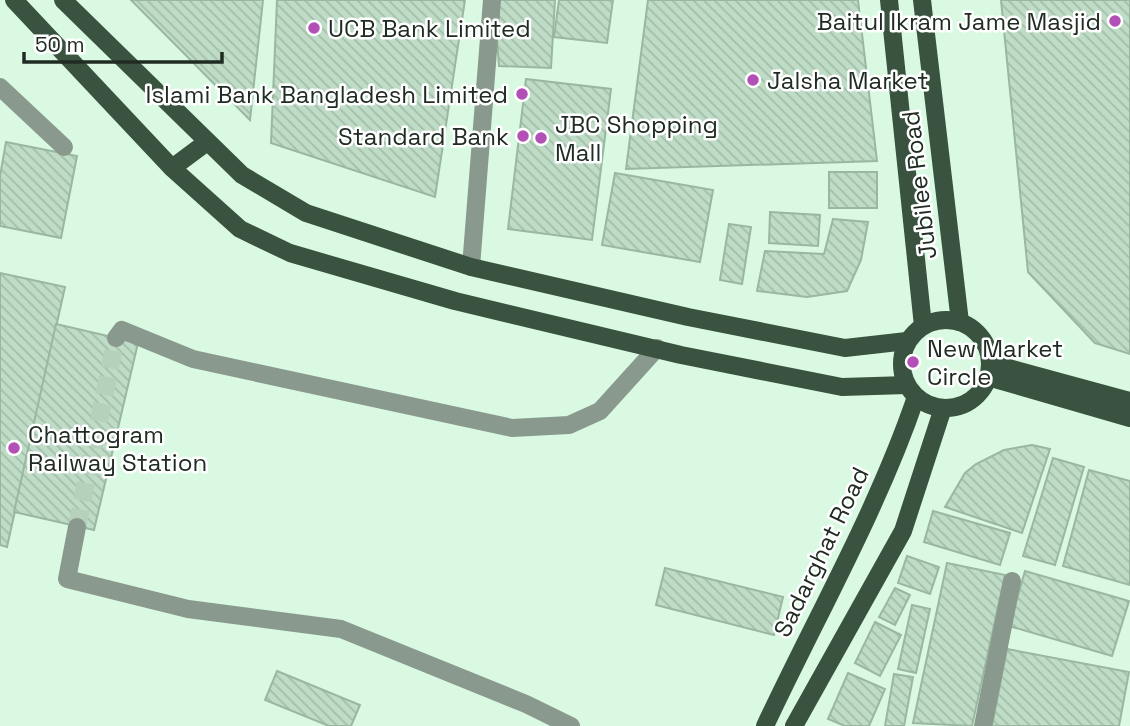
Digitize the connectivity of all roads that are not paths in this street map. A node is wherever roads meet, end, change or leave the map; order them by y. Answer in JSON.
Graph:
{"nodes":[{"id":1,"x":14,"y":0,"type":"edge"},
{"id":2,"x":64,"y":0,"type":"edge"},
{"id":3,"x":492,"y":0,"type":"edge"},
{"id":4,"x":889,"y":0,"type":"edge"},
{"id":5,"x":922,"y":0,"type":"edge"},
{"id":6,"x":0,"y":87,"type":"edge"},
{"id":7,"x":207,"y":142,"type":"junction"},
{"id":8,"x":64,"y":147,"type":"dead end"},
{"id":9,"x":172,"y":168,"type":"junction"},
{"id":10,"x":471,"y":267,"type":"junction"},
{"id":11,"x":960,"y":322,"type":"junction"},
{"id":12,"x":923,"y":326,"type":"junction"},
{"id":13,"x":116,"y":338,"type":"dead end"},
{"id":14,"x":907,"y":341,"type":"junction"},
{"id":15,"x":657,"y":348,"type":"junction"},
{"id":16,"x":989,"y":370,"type":"junction"},
{"id":17,"x":911,"y":391,"type":"junction"},
{"id":18,"x":1130,"y":401,"type":"edge"},
{"id":19,"x":943,"y":408,"type":"junction"},
{"id":20,"x":1130,"y":418,"type":"edge"},
{"id":21,"x":77,"y":527,"type":"tunnel mouth"},
{"id":22,"x":1012,"y":581,"type":"dead end"},
{"id":23,"x":571,"y":726,"type":"edge"},
{"id":24,"x":765,"y":726,"type":"edge"},
{"id":25,"x":794,"y":726,"type":"edge"},
{"id":26,"x":983,"y":726,"type":"edge"}],
"edges":[{"from":1,"to":9,"type":"main road"},
{"from":2,"to":7,"type":"main road"},
{"from":3,"to":10,"type":"street"},
{"from":4,"to":12,"type":"main road"},
{"from":5,"to":11,"type":"main road","name":"Jubilee Road"},
{"from":6,"to":8,"type":"street"},
{"from":7,"to":9,"type":"main road"},
{"from":7,"to":10,"type":"main road"},
{"from":9,"to":15,"type":"main road"},
{"from":10,"to":14,"type":"main road"},
{"from":11,"to":12,"type":"main road"},
{"from":11,"to":16,"type":"main road"},
{"from":12,"to":14,"type":"main road"},
{"from":13,"to":15,"type":"street"},
{"from":14,"to":17,"type":"main road"},
{"from":15,"to":17,"type":"main road"},
{"from":16,"to":18,"type":"main road"},
{"from":16,"to":19,"type":"main road"},
{"from":16,"to":20,"type":"main road"},
{"from":17,"to":19,"type":"main road"},
{"from":17,"to":24,"type":"main road","name":"Sadarghat Road"},
{"from":19,"to":25,"type":"main road"},
{"from":21,"to":23,"type":"street"},
{"from":22,"to":26,"type":"street"}]}
